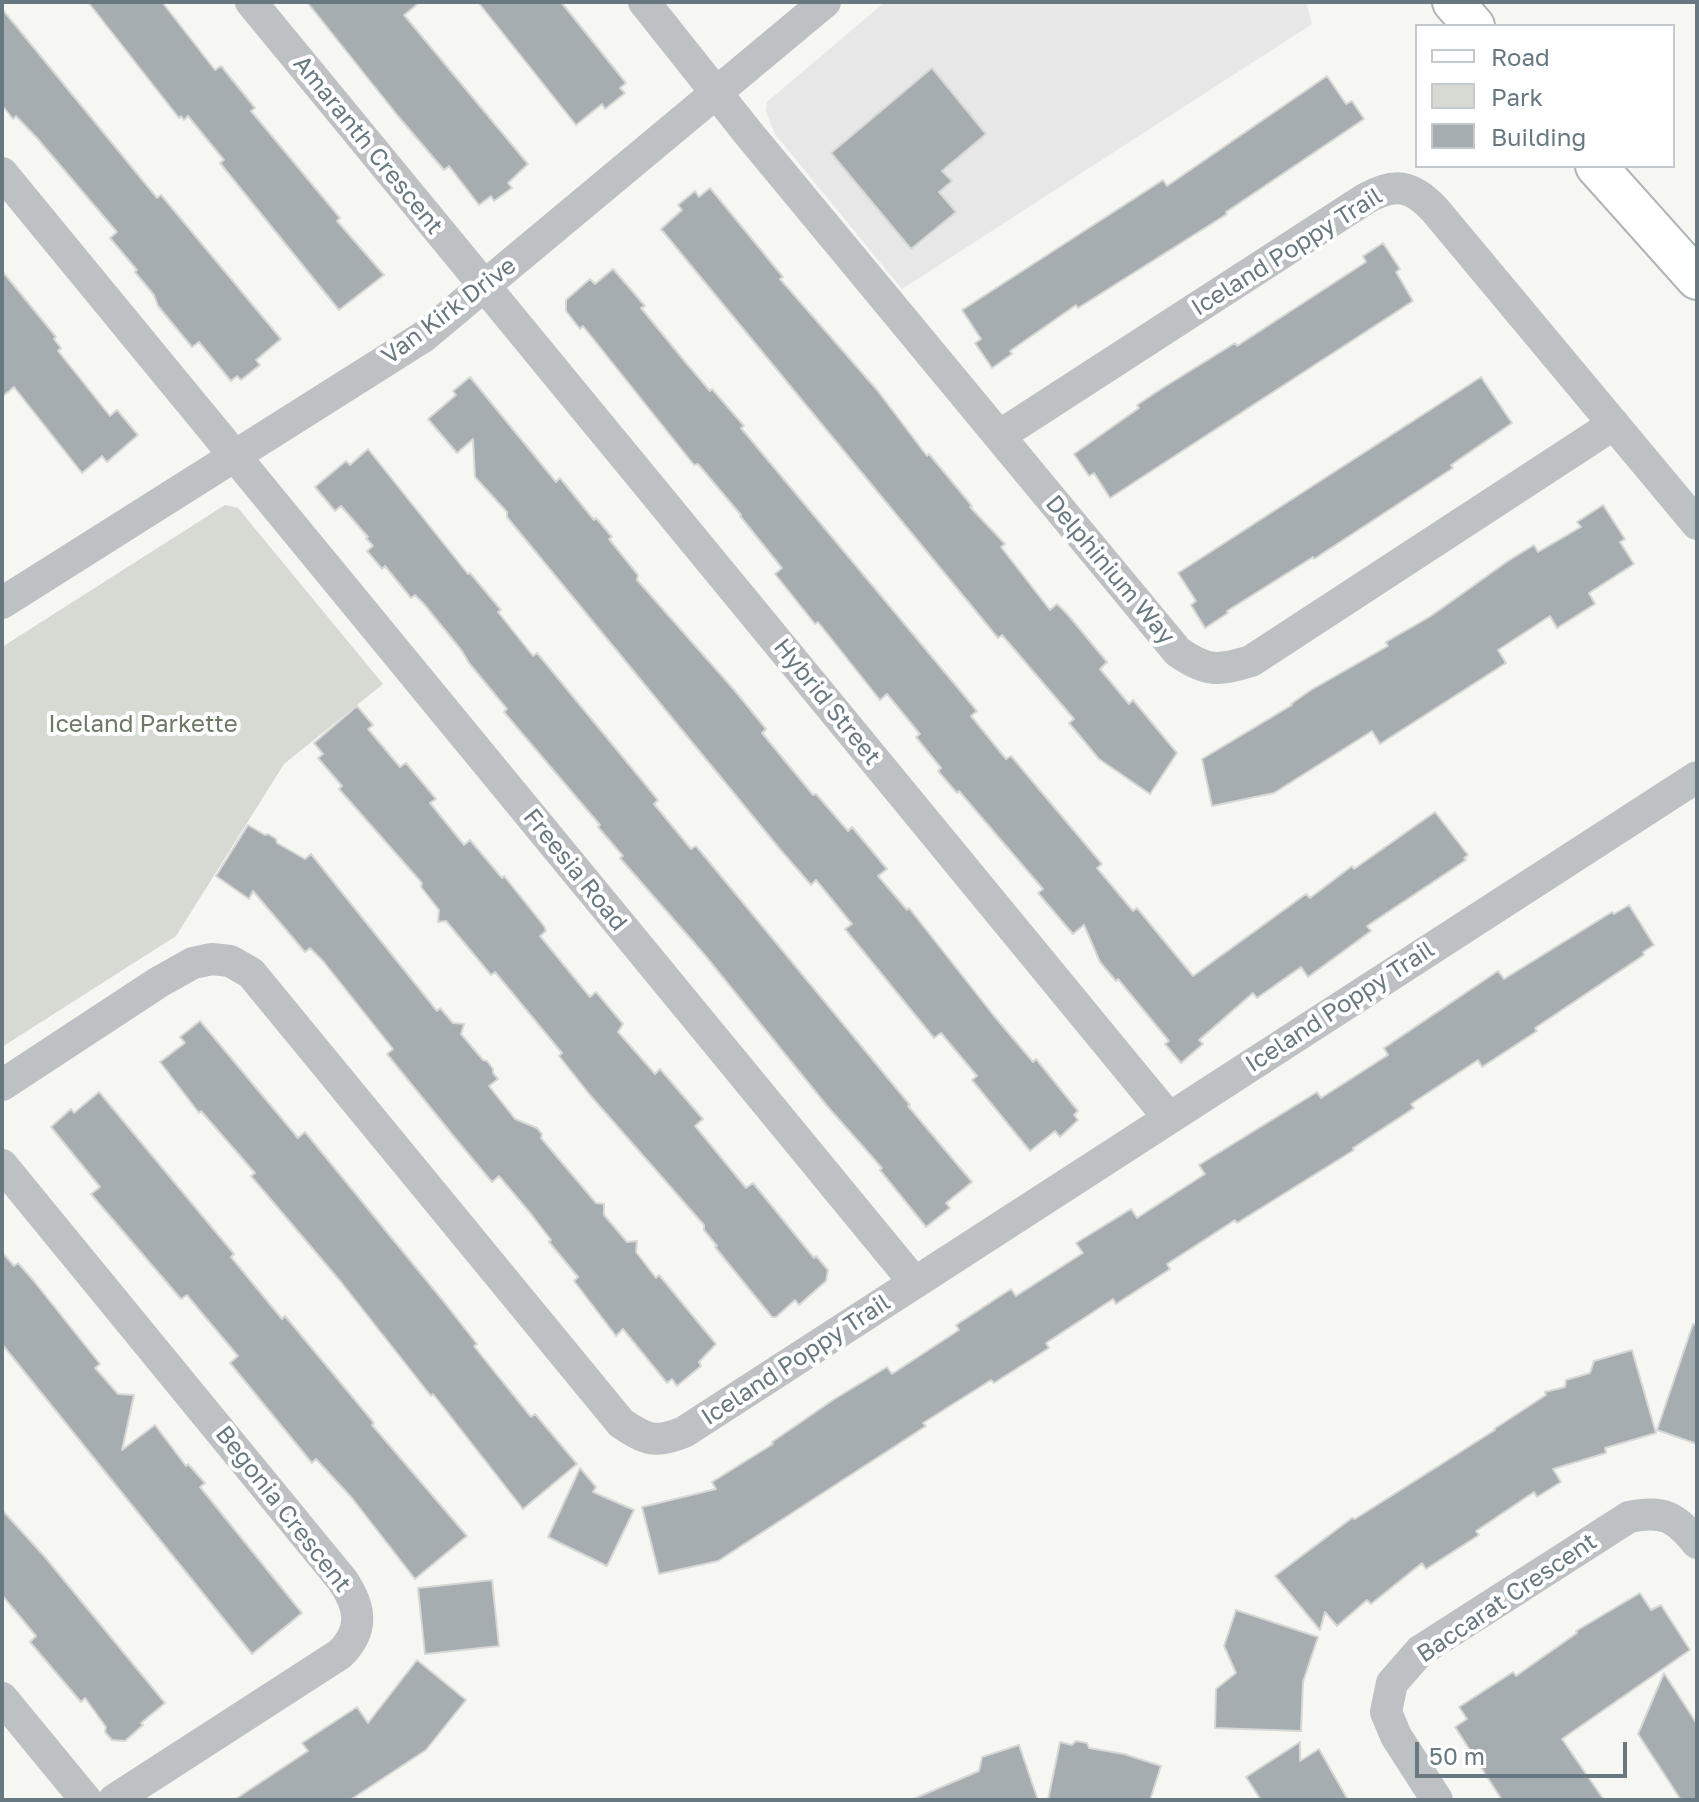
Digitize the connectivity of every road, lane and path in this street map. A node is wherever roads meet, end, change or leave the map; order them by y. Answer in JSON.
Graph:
{"nodes":[{"id":1,"x":251,"y":2,"type":"edge"},
{"id":2,"x":644,"y":2,"type":"edge"},
{"id":3,"x":825,"y":2,"type":"edge"},
{"id":4,"x":1453,"y":2,"type":"edge"},
{"id":5,"x":1472,"y":24,"type":"edge"},
{"id":6,"x":717,"y":93,"type":"junction"},
{"id":7,"x":1598,"y":168,"type":"edge"},
{"id":8,"x":2,"y":173,"type":"edge"},
{"id":9,"x":1697,"y":279,"type":"edge"},
{"id":10,"x":485,"y":287,"type":"junction"},
{"id":11,"x":1614,"y":424,"type":"junction"},
{"id":12,"x":999,"y":436,"type":"junction"},
{"id":13,"x":234,"y":456,"type":"junction"},
{"id":14,"x":1697,"y":524,"type":"edge"},
{"id":15,"x":2,"y":603,"type":"edge"},
{"id":16,"x":1697,"y":777,"type":"edge"},
{"id":17,"x":2,"y":1085,"type":"edge"},
{"id":18,"x":1169,"y":1118,"type":"junction"},
{"id":19,"x":2,"y":1165,"type":"edge"},
{"id":20,"x":915,"y":1283,"type":"junction"},
{"id":21,"x":1697,"y":1543,"type":"edge"},
{"id":22,"x":2,"y":1698,"type":"edge"},
{"id":23,"x":86,"y":1800,"type":"edge"},
{"id":24,"x":114,"y":1800,"type":"edge"},
{"id":25,"x":1437,"y":1800,"type":"edge"}],
"edges":[{"from":1,"to":10,"type":"street","name":"Amaranth Crescent"},
{"from":2,"to":6,"type":"street","name":"Delphinium Way"},
{"from":3,"to":6,"type":"street","name":"Van Kirk Drive"},
{"from":4,"to":5,"type":"main road"},
{"from":6,"to":10,"type":"street","name":"Van Kirk Drive"},
{"from":6,"to":12,"type":"street","name":"Delphinium Way"},
{"from":7,"to":9,"type":"main road"},
{"from":8,"to":13,"type":"street"},
{"from":10,"to":13,"type":"street","name":"Van Kirk Drive"},
{"from":10,"to":18,"type":"street","name":"Hybrid Street"},
{"from":11,"to":12,"type":"street","name":"Delphinium Way"},
{"from":11,"to":12,"type":"street","name":"Iceland Poppy Trail"},
{"from":11,"to":14,"type":"street","name":"Iceland Poppy Trail"},
{"from":13,"to":15,"type":"street","name":"Van Kirk Drive"},
{"from":13,"to":20,"type":"street","name":"Freesia Road"},
{"from":16,"to":18,"type":"street","name":"Iceland Poppy Trail"},
{"from":17,"to":20,"type":"street","name":"Iceland Poppy Trail"},
{"from":18,"to":20,"type":"street","name":"Iceland Poppy Trail"},
{"from":19,"to":24,"type":"street","name":"Begonia Crescent"},
{"from":21,"to":25,"type":"street","name":"Baccarat Crescent"},
{"from":22,"to":23,"type":"street"}]}
